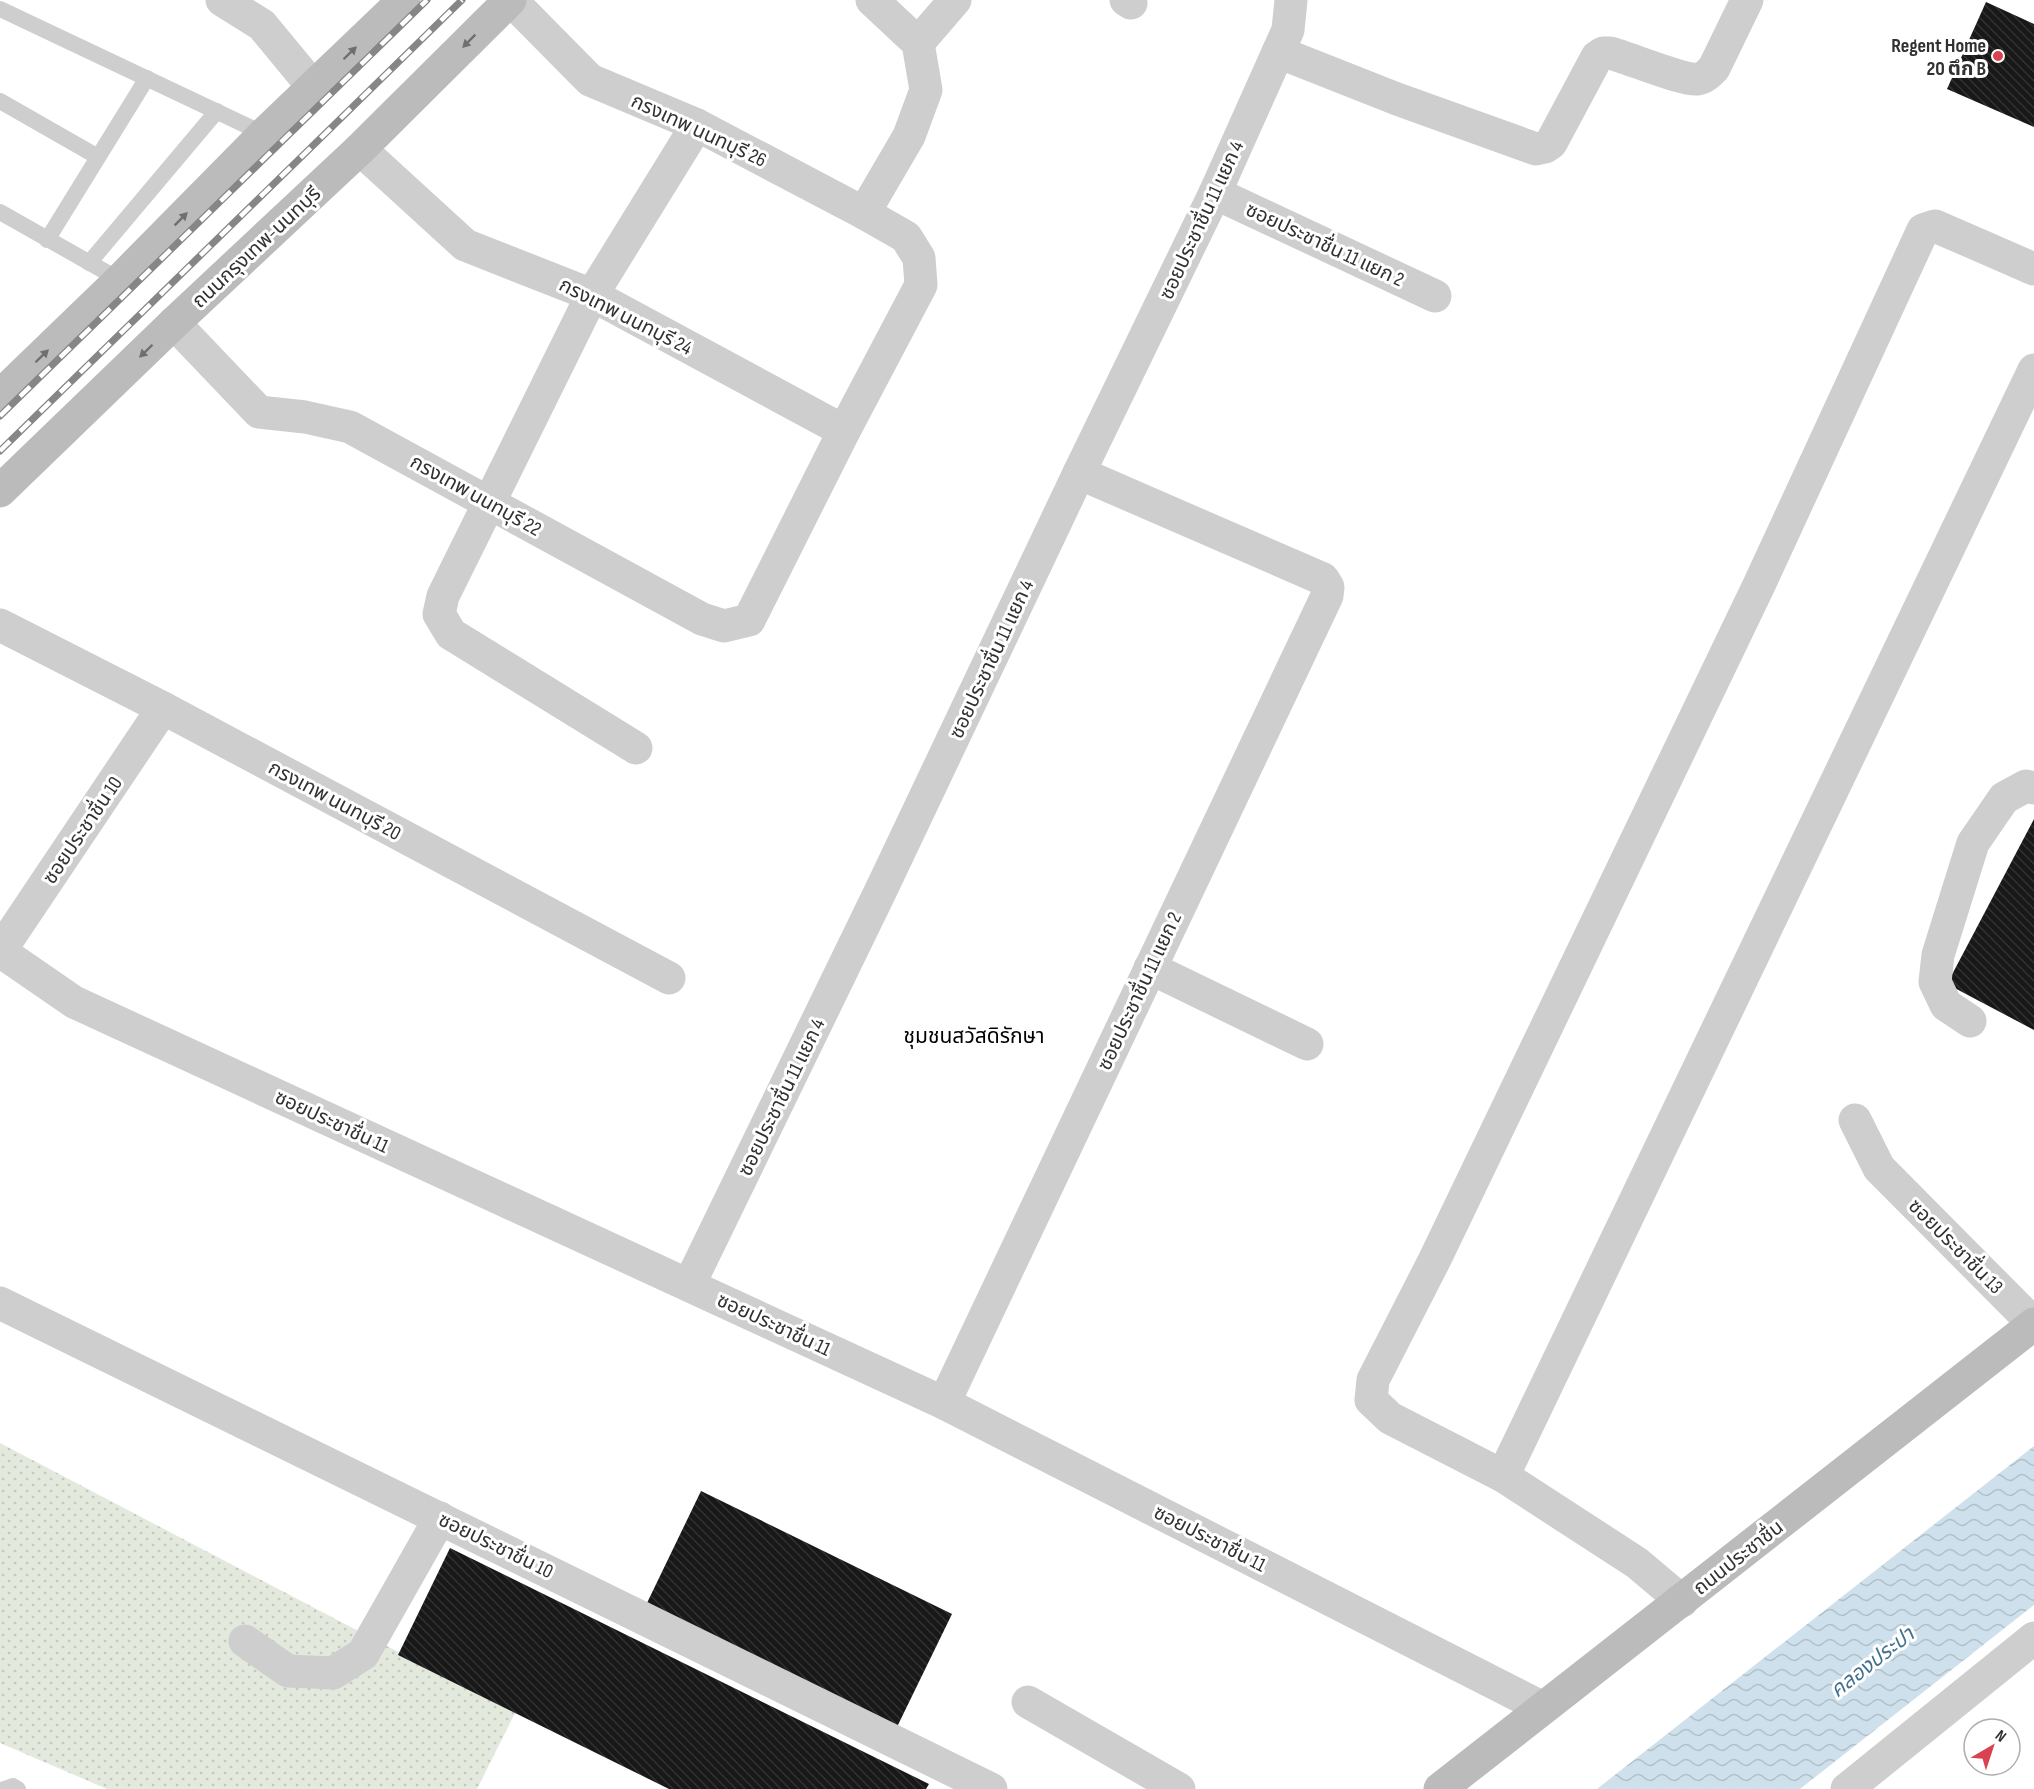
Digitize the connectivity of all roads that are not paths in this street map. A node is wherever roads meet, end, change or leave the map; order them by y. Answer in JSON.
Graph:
{"nodes":[{"id":1,"x":222,"y":0,"type":"edge"},
{"id":2,"x":404,"y":0,"type":"edge"},
{"id":3,"x":510,"y":0,"type":"edge"},
{"id":4,"x":872,"y":0,"type":"edge"},
{"id":5,"x":955,"y":0,"type":"edge"},
{"id":6,"x":1747,"y":0,"type":"edge"},
{"id":7,"x":0,"y":9,"type":"edge"},
{"id":8,"x":1286,"y":27,"type":"edge"},
{"id":9,"x":918,"y":43,"type":"junction"},
{"id":10,"x":147,"y":78,"type":"junction"},
{"id":11,"x":314,"y":88,"type":"junction"},
{"id":12,"x":0,"y":101,"type":"edge"},
{"id":13,"x":217,"y":111,"type":"junction"},
{"id":14,"x":697,"y":125,"type":"junction"},
{"id":15,"x":264,"y":134,"type":"junction"},
{"id":16,"x":360,"y":149,"type":"junction"},
{"id":17,"x":98,"y":157,"type":"junction"},
{"id":18,"x":1215,"y":193,"type":"junction"},
{"id":19,"x":0,"y":212,"type":"edge"},
{"id":20,"x":864,"y":213,"type":"junction"},
{"id":21,"x":906,"y":237,"type":"joint"},
{"id":22,"x":47,"y":240,"type":"junction"},
{"id":23,"x":89,"y":263,"type":"junction"},
{"id":24,"x":2034,"y":269,"type":"edge"},
{"id":25,"x":120,"y":280,"type":"junction"},
{"id":26,"x":592,"y":295,"type":"junction"},
{"id":27,"x":1435,"y":296,"type":"dead end"},
{"id":28,"x":174,"y":323,"type":"junction"},
{"id":29,"x":2034,"y":370,"type":"edge"},
{"id":30,"x":0,"y":396,"type":"edge"},
{"id":31,"x":844,"y":431,"type":"junction"},
{"id":32,"x":1079,"y":473,"type":"junction"},
{"id":33,"x":0,"y":491,"type":"edge"},
{"id":34,"x":490,"y":502,"type":"junction"},
{"id":35,"x":5,"y":636,"type":"edge"},
{"id":36,"x":164,"y":708,"type":"junction"},
{"id":37,"x":636,"y":748,"type":"dead end"},
{"id":38,"x":2034,"y":788,"type":"edge"},
{"id":39,"x":0,"y":951,"type":"edge"},
{"id":40,"x":1150,"y":968,"type":"junction"},
{"id":41,"x":669,"y":978,"type":"dead end"},
{"id":42,"x":1970,"y":1021,"type":"dead end"},
{"id":43,"x":1307,"y":1044,"type":"dead end"},
{"id":44,"x":1855,"y":1120,"type":"dead end"},
{"id":45,"x":689,"y":1285,"type":"junction"},
{"id":46,"x":0,"y":1303,"type":"edge"},
{"id":47,"x":2034,"y":1324,"type":"edge"},
{"id":48,"x":944,"y":1403,"type":"junction"},
{"id":49,"x":1503,"y":1476,"type":"junction"},
{"id":50,"x":440,"y":1518,"type":"junction"},
{"id":51,"x":1682,"y":1601,"type":"junction"},
{"id":52,"x":2034,"y":1638,"type":"edge"},
{"id":53,"x":245,"y":1641,"type":"dead end"},
{"id":54,"x":1028,"y":1702,"type":"dead end"},
{"id":55,"x":1543,"y":1708,"type":"junction"},
{"id":56,"x":4,"y":1789,"type":"edge"},
{"id":57,"x":18,"y":1789,"type":"edge"},
{"id":58,"x":991,"y":1789,"type":"edge"},
{"id":59,"x":1179,"y":1789,"type":"edge"},
{"id":60,"x":1440,"y":1789,"type":"edge"},
{"id":61,"x":1847,"y":1789,"type":"edge"}],
"edges":[{"from":1,"to":11,"type":"street"},
{"from":11,"to":2,"type":"main road","one_way":true},
{"from":3,"to":14,"type":"street","name":"กรงเทพ นนทบุรี 26"},
{"from":3,"to":16,"type":"main road","name":"ถนนกรุงเทพ-นนทบุรี","one_way":true},
{"from":4,"to":9,"type":"street"},
{"from":5,"to":9,"type":"street"},
{"from":6,"to":8,"type":"street"},
{"from":7,"to":10,"type":"lane"},
{"from":8,"to":18,"type":"street","name":"ซอยประชาชื่น 11 แยก 4"},
{"from":9,"to":20,"type":"street"},
{"from":10,"to":13,"type":"lane"},
{"from":10,"to":17,"type":"lane"},
{"from":11,"to":15,"type":"main road"},
{"from":12,"to":17,"type":"lane"},
{"from":13,"to":15,"type":"lane"},
{"from":13,"to":23,"type":"lane"},
{"from":14,"to":20,"type":"street","name":"กรงเทพ นนทบุรี 26"},
{"from":14,"to":26,"type":"street"},
{"from":25,"to":15,"type":"main road","one_way":true},
{"from":16,"to":26,"type":"street","name":"กรงเทพ นนทบุรี 24"},
{"from":16,"to":28,"type":"main road","name":"ถนนกรุงเทพ-นนทบุรี"},
{"from":17,"to":22,"type":"lane"},
{"from":18,"to":27,"type":"street","name":"ซอยประชาชื่น 11 แยก 2"},
{"from":18,"to":32,"type":"street","name":"ซอยประชาชื่น 11 แยก 4"},
{"from":19,"to":22,"type":"lane"},
{"from":20,"to":21,"type":"street","name":"กรงเทพ นนทบุรี 26"},
{"from":21,"to":31,"type":"street","name":"กรงเทพ นนทบุรี 22"},
{"from":22,"to":23,"type":"lane"},
{"from":23,"to":25,"type":"lane"},
{"from":24,"to":49,"type":"street"},
{"from":30,"to":25,"type":"main road","one_way":true},
{"from":26,"to":31,"type":"street","name":"กรงเทพ นนทบุรี 24"},
{"from":26,"to":34,"type":"street"},
{"from":28,"to":33,"type":"main road","name":"ถนนกรุงเทพ-นนทบุรี","one_way":true},
{"from":28,"to":34,"type":"street","name":"กรงเทพ นนทบุรี 22"},
{"from":29,"to":49,"type":"street"},
{"from":31,"to":34,"type":"street","name":"กรงเทพ นนทบุรี 22"},
{"from":32,"to":40,"type":"street","name":"ซอยประชาชื่น 11 แยก 2"},
{"from":32,"to":45,"type":"street","name":"ซอยประชาชื่น 11 แยก 4"},
{"from":34,"to":37,"type":"street"},
{"from":35,"to":36,"type":"street","name":"กรงเทพ นนทบุรี 20"},
{"from":36,"to":39,"type":"street","name":"ซอยประชาชื่น 10"},
{"from":36,"to":41,"type":"street","name":"กรงเทพ นนทบุรี 20"},
{"from":38,"to":42,"type":"street"},
{"from":39,"to":45,"type":"street","name":"ซอยประชาชื่น 11"},
{"from":40,"to":43,"type":"street"},
{"from":40,"to":48,"type":"street","name":"ซอยประชาชื่น 11 แยก 2"},
{"from":44,"to":47,"type":"street","name":"ซอยประชาชื่น 13"},
{"from":45,"to":48,"type":"street","name":"ซอยประชาชื่น 11"},
{"from":46,"to":50,"type":"street","name":"ซอยประชาชื่น 10"},
{"from":47,"to":51,"type":"main road","name":"ถนนประชาชื่น"},
{"from":48,"to":55,"type":"street","name":"ซอยประชาชื่น 11"},
{"from":49,"to":51,"type":"street"},
{"from":50,"to":53,"type":"street"},
{"from":50,"to":58,"type":"street","name":"ซอยประชาชื่น 10"},
{"from":51,"to":55,"type":"main road","name":"ถนนประชาชื่น"},
{"from":52,"to":61,"type":"street"},
{"from":54,"to":59,"type":"street"},
{"from":55,"to":60,"type":"main road","name":"ถนนประชาชื่น"},
{"from":56,"to":57,"type":"lane"}]}
